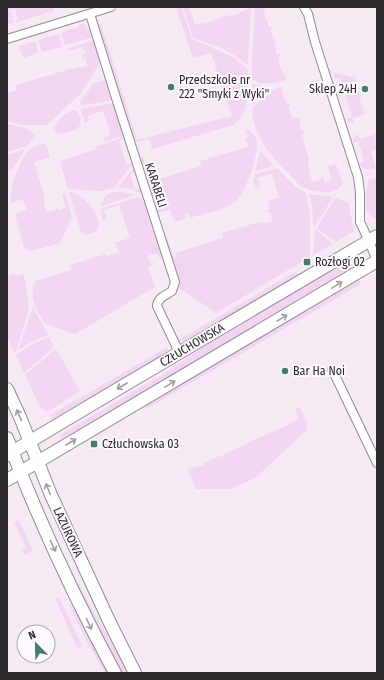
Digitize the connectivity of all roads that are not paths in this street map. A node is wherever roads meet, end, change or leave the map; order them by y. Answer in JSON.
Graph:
{"nodes":[{"id":1,"x":111,"y":7,"type":"edge"},
{"id":2,"x":304,"y":7,"type":"edge"},
{"id":3,"x":90,"y":14,"type":"junction"},
{"id":4,"x":7,"y":39,"type":"edge"},
{"id":5,"x":373,"y":239,"type":"edge"},
{"id":6,"x":377,"y":261,"type":"edge"},
{"id":7,"x":179,"y":352,"type":"junction"},
{"id":8,"x":332,"y":369,"type":"dead end"},
{"id":9,"x":7,"y":389,"type":"edge"},
{"id":10,"x":7,"y":438,"type":"edge"},
{"id":11,"x":29,"y":441,"type":"junction"},
{"id":12,"x":10,"y":454,"type":"edge"},
{"id":13,"x":37,"y":462,"type":"junction"},
{"id":14,"x":377,"y":463,"type":"edge"},
{"id":15,"x":20,"y":472,"type":"junction"},
{"id":16,"x":7,"y":480,"type":"edge"},
{"id":17,"x":115,"y":673,"type":"edge"},
{"id":18,"x":135,"y":673,"type":"edge"}],
"edges":[{"from":1,"to":3,"type":"street"},
{"from":2,"to":5,"type":"street"},
{"from":3,"to":4,"type":"street"},
{"from":3,"to":7,"type":"street","name":"KARABELI"},
{"from":5,"to":6,"type":"street"},
{"from":5,"to":7,"type":"street","name":"CZŁUCHOWSKA"},
{"from":13,"to":6,"type":"street","name":"CZŁUCHOWSKA","one_way":true},
{"from":7,"to":11,"type":"street","name":"CZŁUCHOWSKA","one_way":true},
{"from":8,"to":14,"type":"street"},
{"from":11,"to":9,"type":"street","name":"LAZUROWA","one_way":true},
{"from":10,"to":12,"type":"street","name":"LAZUROWA"},
{"from":11,"to":12,"type":"street","name":"CZŁUCHOWSKA"},
{"from":11,"to":13,"type":"street","name":"LAZUROWA"},
{"from":12,"to":15,"type":"street","name":"LAZUROWA"},
{"from":13,"to":15,"type":"street","name":"CZŁUCHOWSKA"},
{"from":18,"to":13,"type":"street","name":"LAZUROWA","one_way":true},
{"from":15,"to":16,"type":"street","name":"CZŁUCHOWSKA"},
{"from":15,"to":17,"type":"street","name":"LAZUROWA","one_way":true}]}
